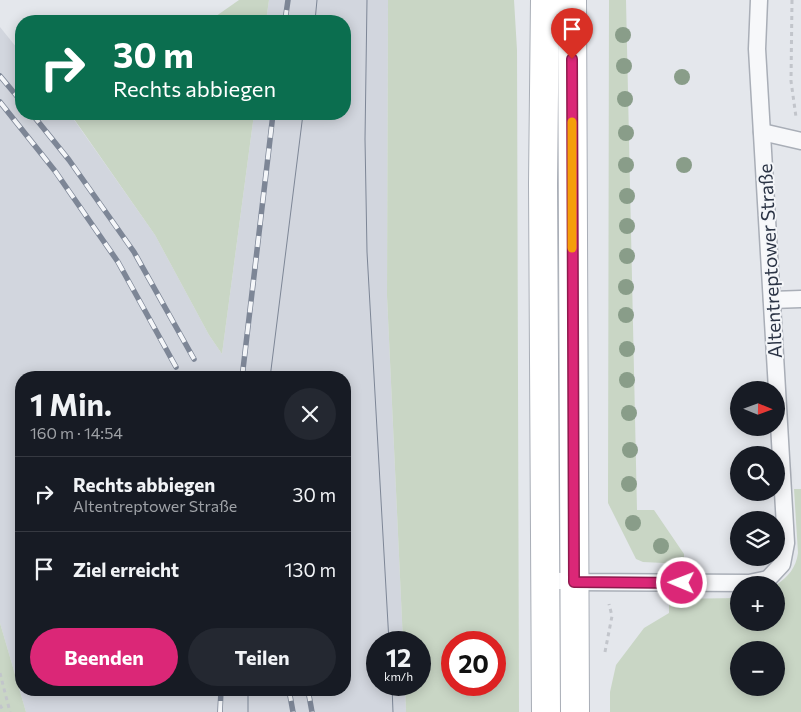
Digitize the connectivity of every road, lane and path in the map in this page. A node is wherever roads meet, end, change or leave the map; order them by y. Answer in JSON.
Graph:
{"nodes":[{"id":1,"x":545,"y":0,"type":"edge"},
{"id":2,"x":572,"y":0,"type":"edge"},
{"id":3,"x":759,"y":0,"type":"edge"},
{"id":4,"x":792,"y":0,"type":"edge"},
{"id":5,"x":797,"y":122,"type":"dead end"},
{"id":6,"x":762,"y":132,"type":"junction"},
{"id":7,"x":801,"y":141,"type":"edge"},
{"id":8,"x":772,"y":300,"type":"junction"},
{"id":9,"x":801,"y":300,"type":"edge"},
{"id":10,"x":546,"y":580,"type":"junction"},
{"id":11,"x":574,"y":582,"type":"junction"},
{"id":12,"x":0,"y":672,"type":"edge"},
{"id":13,"x":0,"y":705,"type":"edge"},
{"id":14,"x":4,"y":712,"type":"edge"},
{"id":15,"x":10,"y":712,"type":"edge"},
{"id":16,"x":546,"y":712,"type":"edge"},
{"id":17,"x":575,"y":712,"type":"edge"}],
"edges":[{"from":1,"to":10,"type":"main road"},
{"from":2,"to":11,"type":"main road"},
{"from":3,"to":6,"type":"lane","name":"Altentreptower Straße"},
{"from":4,"to":5,"type":"path"},
{"from":6,"to":7,"type":"lane","name":"Altentreptower Straße"},
{"from":6,"to":8,"type":"lane","name":"Altentreptower Straße"},
{"from":8,"to":9,"type":"lane"},
{"from":8,"to":11,"type":"lane","name":"Altentreptower Straße"},
{"from":10,"to":11,"type":"lane","name":"Altentreptower Straße"},
{"from":10,"to":16,"type":"main road"},
{"from":11,"to":17,"type":"main road"},
{"from":12,"to":15,"type":"path"},
{"from":13,"to":14,"type":"path"}]}
